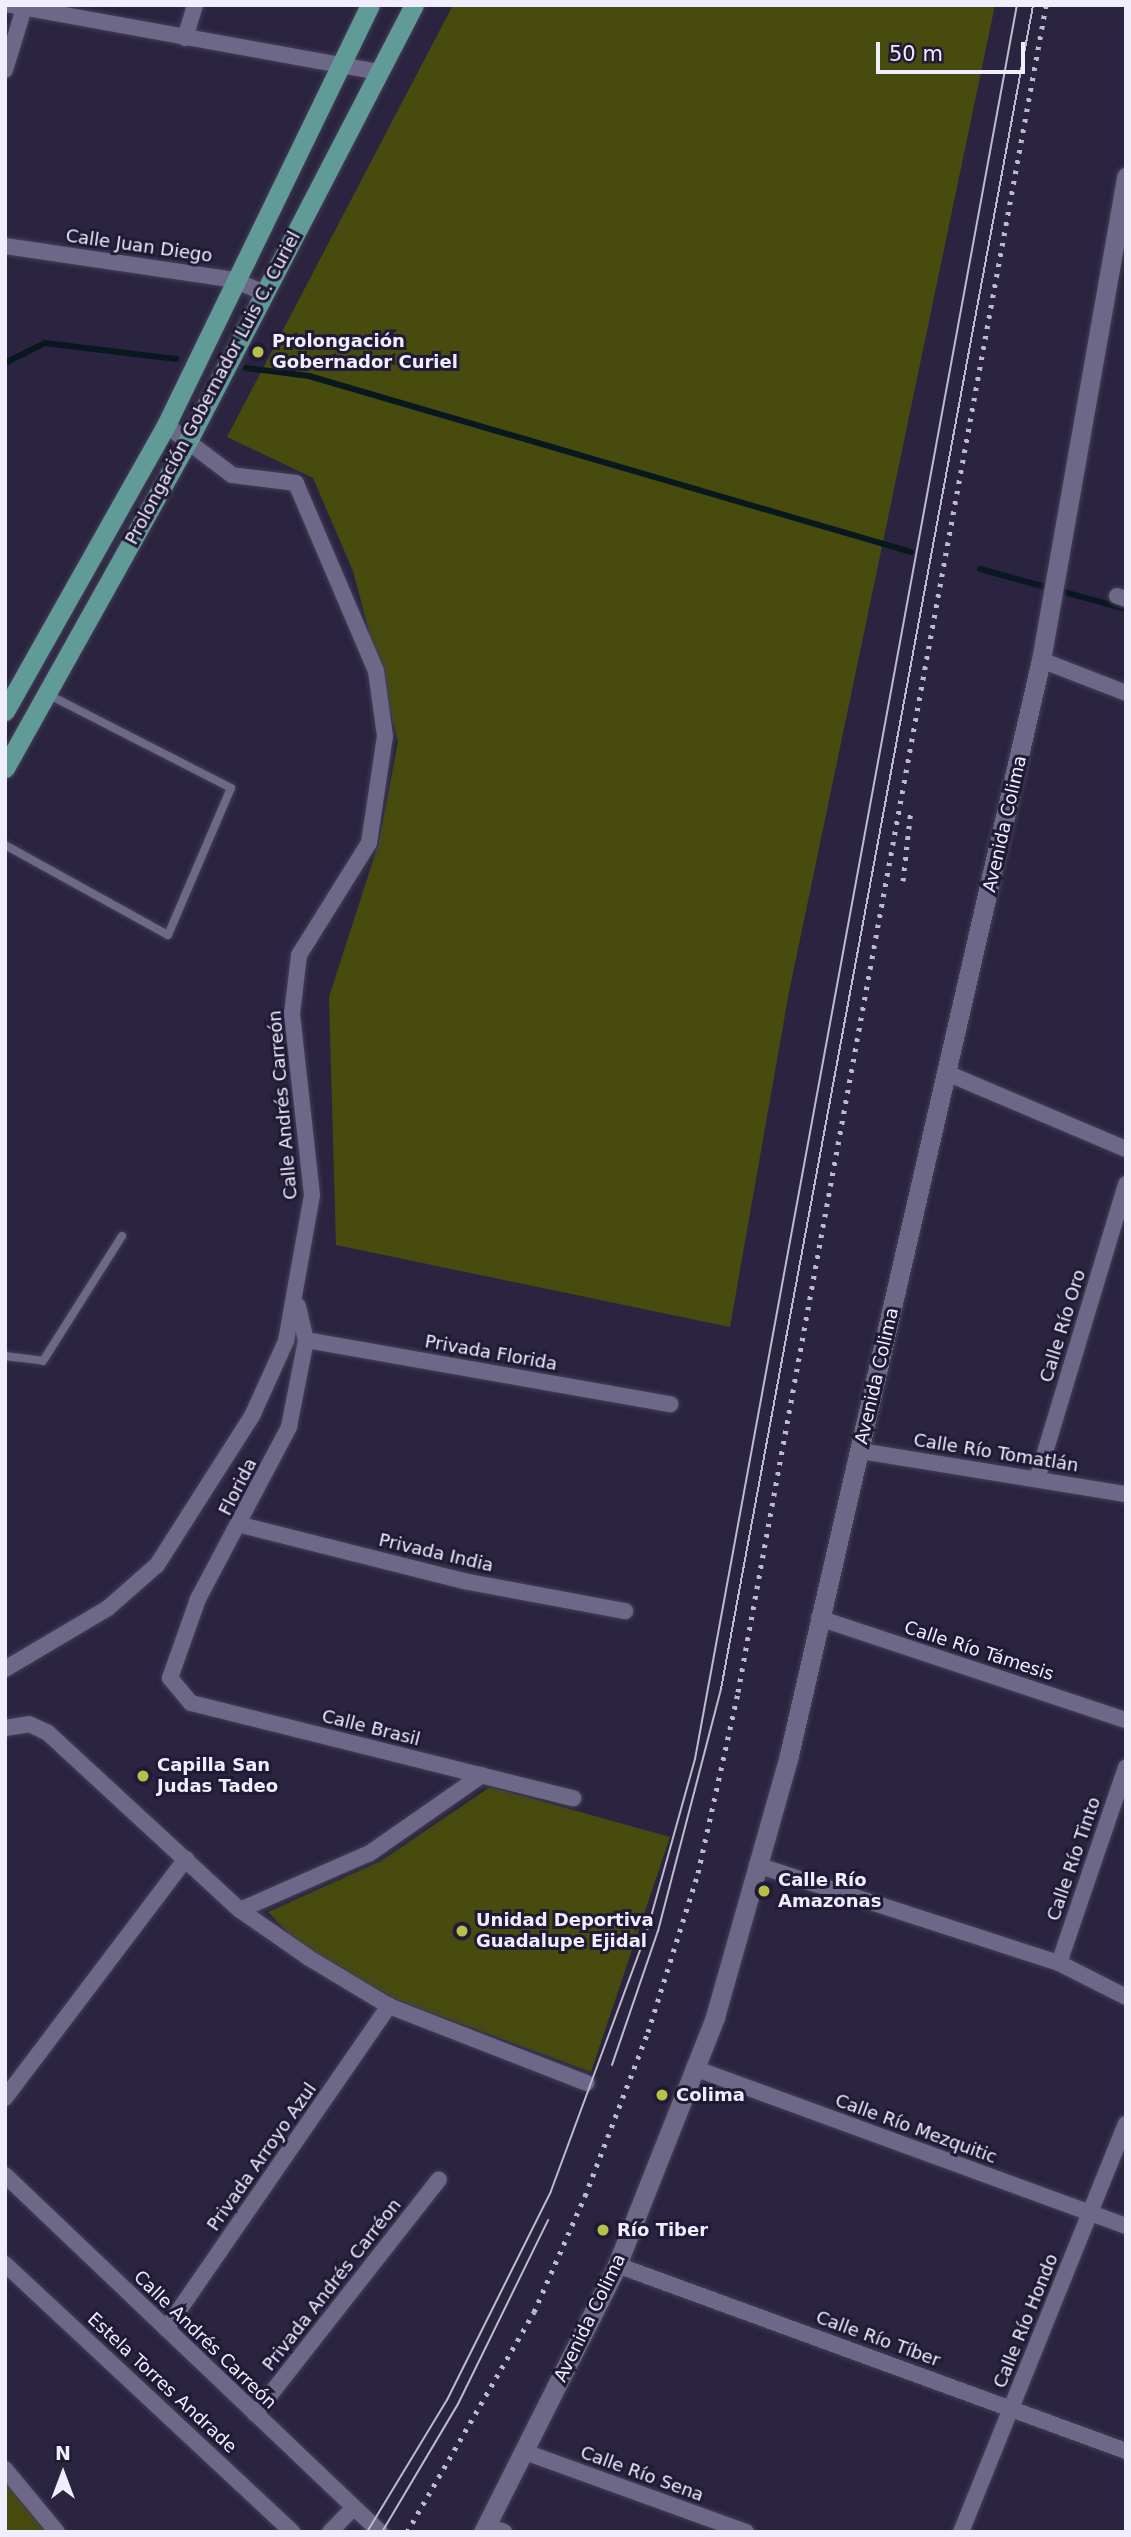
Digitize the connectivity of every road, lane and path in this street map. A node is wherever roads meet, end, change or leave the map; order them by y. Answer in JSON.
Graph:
{"nodes":[{"id":1,"x":195,"y":5,"type":"edge"},
{"id":2,"x":370,"y":5,"type":"edge"},
{"id":3,"x":414,"y":5,"type":"edge"},
{"id":4,"x":20,"y":6,"type":"edge"},
{"id":5,"x":185,"y":38,"type":"junction"},
{"id":6,"x":341,"y":63,"type":"junction"},
{"id":7,"x":5,"y":71,"type":"edge"},
{"id":8,"x":377,"y":72,"type":"junction"},
{"id":9,"x":1126,"y":176,"type":"edge"},
{"id":10,"x":5,"y":246,"type":"edge"},
{"id":11,"x":234,"y":280,"type":"junction"},
{"id":12,"x":265,"y":293,"type":"junction"},
{"id":13,"x":166,"y":425,"type":"junction"},
{"id":14,"x":190,"y":437,"type":"junction"},
{"id":15,"x":1041,"y":660,"type":"junction"},
{"id":16,"x":13,"y":681,"type":"edge"},
{"id":17,"x":1126,"y":693,"type":"edge"},
{"id":18,"x":47,"y":694,"type":"junction"},
{"id":19,"x":5,"y":711,"type":"edge"},
{"id":20,"x":5,"y":768,"type":"edge"},
{"id":21,"x":5,"y":845,"type":"edge"},
{"id":22,"x":949,"y":1074,"type":"junction"},
{"id":23,"x":1126,"y":1149,"type":"edge"},
{"id":24,"x":1126,"y":1184,"type":"edge"},
{"id":25,"x":122,"y":1236,"type":"dead end"},
{"id":26,"x":297,"y":1304,"type":"junction"},
{"id":27,"x":306,"y":1340,"type":"junction"},
{"id":28,"x":5,"y":1356,"type":"edge"},
{"id":29,"x":670,"y":1404,"type":"dead end"},
{"id":30,"x":860,"y":1451,"type":"junction"},
{"id":31,"x":1037,"y":1479,"type":"junction"},
{"id":32,"x":1126,"y":1494,"type":"edge"},
{"id":33,"x":240,"y":1525,"type":"junction"},
{"id":34,"x":625,"y":1611,"type":"dead end"},
{"id":35,"x":819,"y":1618,"type":"junction"},
{"id":36,"x":5,"y":1669,"type":"edge"},
{"id":37,"x":170,"y":1678,"type":"joint"},
{"id":38,"x":1126,"y":1720,"type":"edge"},
{"id":39,"x":5,"y":1728,"type":"edge"},
{"id":40,"x":1126,"y":1767,"type":"edge"},
{"id":41,"x":482,"y":1775,"type":"junction"},
{"id":42,"x":573,"y":1798,"type":"dead end"},
{"id":43,"x":186,"y":1859,"type":"junction"},
{"id":44,"x":757,"y":1865,"type":"junction"},
{"id":45,"x":240,"y":1910,"type":"junction"},
{"id":46,"x":1059,"y":1963,"type":"junction"},
{"id":47,"x":1126,"y":1997,"type":"edge"},
{"id":48,"x":389,"y":2006,"type":"junction"},
{"id":49,"x":694,"y":2067,"type":"junction"},
{"id":50,"x":587,"y":2083,"type":"dead end"},
{"id":51,"x":5,"y":2098,"type":"edge"},
{"id":52,"x":1126,"y":2124,"type":"edge"},
{"id":53,"x":5,"y":2175,"type":"edge"},
{"id":54,"x":439,"y":2179,"type":"dead end"},
{"id":55,"x":1090,"y":2214,"type":"junction"},
{"id":56,"x":1126,"y":2226,"type":"edge"},
{"id":57,"x":5,"y":2264,"type":"edge"},
{"id":58,"x":617,"y":2265,"type":"junction"},
{"id":59,"x":166,"y":2329,"type":"junction"},
{"id":60,"x":1012,"y":2409,"type":"junction"},
{"id":61,"x":255,"y":2414,"type":"junction"},
{"id":62,"x":1126,"y":2451,"type":"edge"},
{"id":63,"x":525,"y":2452,"type":"junction"},
{"id":64,"x":5,"y":2469,"type":"edge"},
{"id":65,"x":353,"y":2508,"type":"junction"},
{"id":66,"x":491,"y":2530,"type":"edge"},
{"id":67,"x":58,"y":2532,"type":"edge"},
{"id":68,"x":292,"y":2532,"type":"edge"},
{"id":69,"x":330,"y":2532,"type":"edge"},
{"id":70,"x":380,"y":2532,"type":"edge"},
{"id":71,"x":746,"y":2532,"type":"edge"},
{"id":72,"x":961,"y":2532,"type":"edge"}],
"edges":[{"from":1,"to":5,"type":"street"},
{"from":2,"to":6,"type":"main road","name":"Prolongación Gobernador Luis C. Curiel"},
{"from":3,"to":8,"type":"main road","name":"Prolongación Gobernador Luis C. Curiel"},
{"from":4,"to":5,"type":"street"},
{"from":4,"to":7,"type":"street"},
{"from":5,"to":6,"type":"street"},
{"from":6,"to":8,"type":"street"},
{"from":6,"to":11,"type":"main road","name":"Prolongación Gobernador Luis C. Curiel"},
{"from":8,"to":12,"type":"main road","name":"Prolongación Gobernador Luis C. Curiel"},
{"from":9,"to":15,"type":"street","name":"Avenida Colima"},
{"from":10,"to":11,"type":"street","name":"Calle Juan Diego"},
{"from":11,"to":12,"type":"street","name":"Calle Juan Diego"},
{"from":11,"to":13,"type":"main road","name":"Prolongación Gobernador Luis C. Curiel"},
{"from":12,"to":14,"type":"main road","name":"Prolongación Gobernador Luis C. Curiel"},
{"from":13,"to":14,"type":"street","name":"Calle Andrés Carreón"},
{"from":13,"to":16,"type":"main road","name":"Prolongación Gobernador Luis C. Curiel"},
{"from":14,"to":18,"type":"main road","name":"Prolongación Gobernador Luis C. Curiel"},
{"from":14,"to":26,"type":"street","name":"Calle Andrés Carreón"},
{"from":15,"to":17,"type":"street"},
{"from":15,"to":22,"type":"street","name":"Avenida Colima"},
{"from":16,"to":19,"type":"main road","name":"Prolongación Gobernador Luis C. Curiel"},
{"from":18,"to":20,"type":"main road","name":"Prolongación Gobernador Luis C. Curiel"},
{"from":18,"to":21,"type":"lane"},
{"from":22,"to":23,"type":"street"},
{"from":22,"to":30,"type":"street","name":"Avenida Colima"},
{"from":24,"to":31,"type":"street","name":"Calle Río Oro"},
{"from":25,"to":28,"type":"lane"},
{"from":26,"to":27,"type":"street","name":"Florida"},
{"from":26,"to":36,"type":"street","name":"Calle Andrés Carreón"},
{"from":27,"to":29,"type":"street","name":"Privada Florida"},
{"from":27,"to":33,"type":"street","name":"Florida"},
{"from":30,"to":31,"type":"street","name":"Calle Río Tomatlán"},
{"from":30,"to":35,"type":"street","name":"Avenida Colima"},
{"from":31,"to":32,"type":"street","name":"Calle Río Tomatlán"},
{"from":33,"to":34,"type":"street","name":"Privada India"},
{"from":33,"to":37,"type":"street","name":"Florida"},
{"from":35,"to":38,"type":"street","name":"Calle Río Támesis"},
{"from":35,"to":44,"type":"street","name":"Avenida Colima"},
{"from":37,"to":41,"type":"street","name":"Calle Brasil"},
{"from":39,"to":43,"type":"street"},
{"from":40,"to":46,"type":"street","name":"Calle Río Tinto"},
{"from":41,"to":42,"type":"street","name":"Calle Brasil"},
{"from":41,"to":45,"type":"street"},
{"from":43,"to":45,"type":"street"},
{"from":43,"to":51,"type":"street"},
{"from":44,"to":46,"type":"street"},
{"from":44,"to":49,"type":"street","name":"Avenida Colima"},
{"from":45,"to":48,"type":"street"},
{"from":46,"to":47,"type":"street"},
{"from":48,"to":50,"type":"street"},
{"from":48,"to":59,"type":"street","name":"Privada Arroyo Azul"},
{"from":49,"to":55,"type":"street","name":"Calle Río Mezquitic"},
{"from":49,"to":58,"type":"street","name":"Avenida Colima"},
{"from":52,"to":55,"type":"street","name":"Calle Río Hondo"},
{"from":53,"to":59,"type":"street","name":"Calle Andrés Carreón"},
{"from":54,"to":61,"type":"street","name":"Privada Andrés Carréon"},
{"from":55,"to":56,"type":"street","name":"Calle Río Mezquitic"},
{"from":55,"to":60,"type":"street","name":"Calle Río Hondo"},
{"from":57,"to":68,"type":"street","name":"Estela Torres Andrade"},
{"from":58,"to":60,"type":"street","name":"Calle Río Tíber"},
{"from":58,"to":63,"type":"street","name":"Avenida Colima"},
{"from":59,"to":61,"type":"street","name":"Calle Andrés Carreón"},
{"from":60,"to":62,"type":"street","name":"Calle Río Tíber"},
{"from":60,"to":72,"type":"street","name":"Calle Río Hondo"},
{"from":61,"to":65,"type":"street","name":"Calle Andrés Carreón"},
{"from":63,"to":66,"type":"street","name":"Avenida Colima"},
{"from":63,"to":71,"type":"street","name":"Calle Río Sena"},
{"from":64,"to":67,"type":"street"},
{"from":65,"to":69,"type":"street"},
{"from":65,"to":70,"type":"street","name":"Calle Andrés Carreón"}]}
